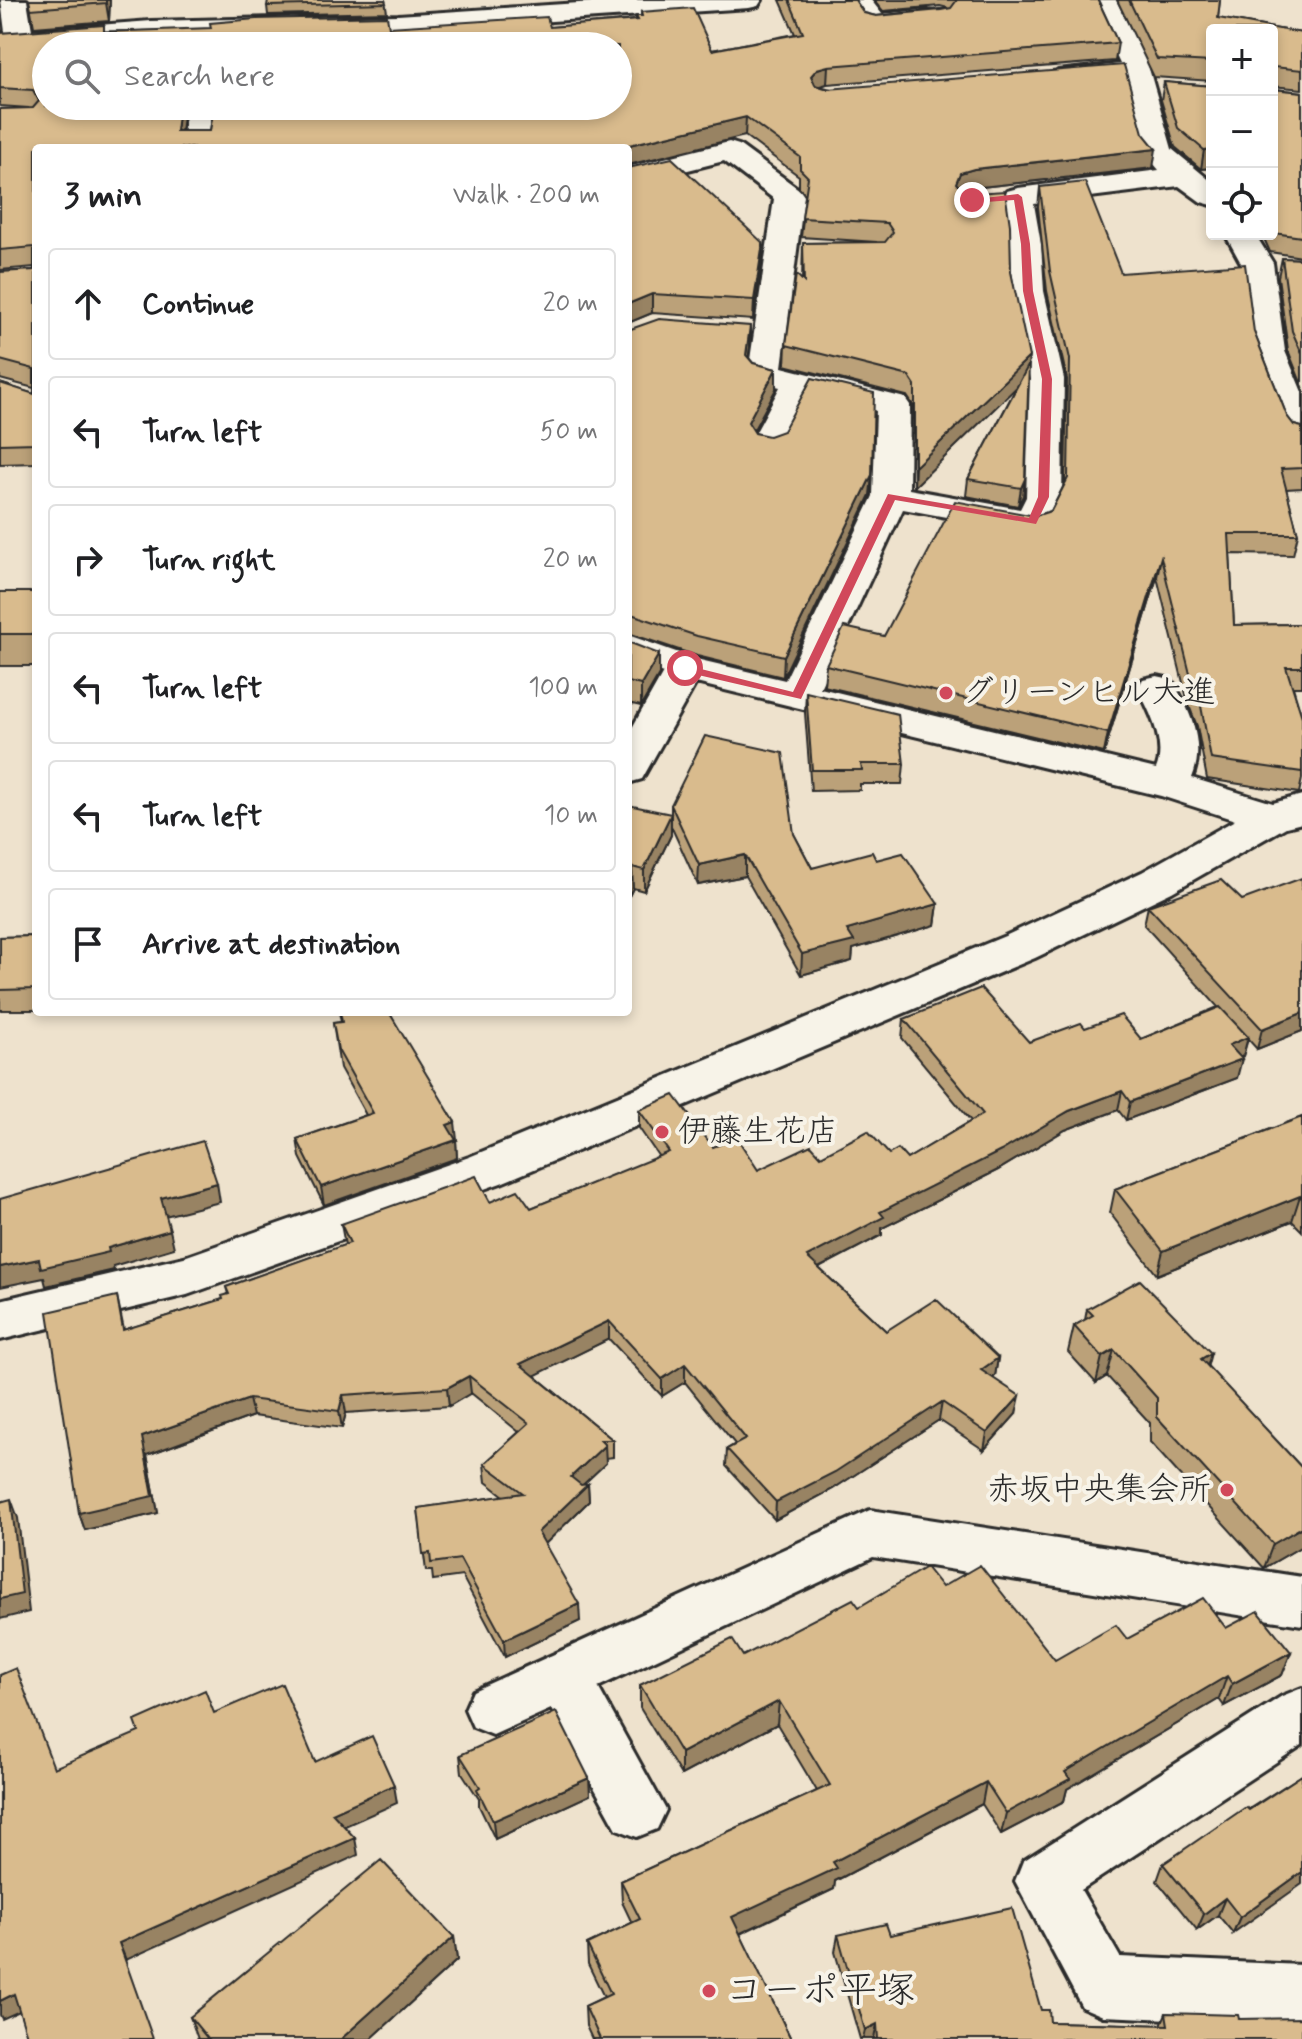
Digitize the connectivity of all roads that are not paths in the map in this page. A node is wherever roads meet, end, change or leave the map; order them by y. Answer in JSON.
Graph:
{"nodes":[{"id":1,"x":14,"y":0,"type":"edge"},
{"id":2,"x":749,"y":0,"type":"edge"},
{"id":3,"x":857,"y":0,"type":"edge"},
{"id":4,"x":1103,"y":0,"type":"edge"},
{"id":5,"x":939,"y":17,"type":"edge"},
{"id":6,"x":249,"y":32,"type":"edge"},
{"id":7,"x":10,"y":40,"type":"edge"},
{"id":8,"x":32,"y":40,"type":"edge"},
{"id":9,"x":1043,"y":79,"type":"edge"},
{"id":10,"x":1138,"y":79,"type":"junction"},
{"id":11,"x":1169,"y":89,"type":"edge"},
{"id":12,"x":200,"y":120,"type":"edge"},
{"id":13,"x":197,"y":144,"type":"edge"},
{"id":14,"x":632,"y":175,"type":"edge"},
{"id":15,"x":1185,"y":176,"type":"junction"},
{"id":16,"x":1206,"y":192,"type":"edge"},
{"id":17,"x":789,"y":201,"type":"junction"},
{"id":18,"x":753,"y":210,"type":"dead end"},
{"id":19,"x":1246,"y":240,"type":"edge"},
{"id":20,"x":799,"y":382,"type":"junction"},
{"id":21,"x":1301,"y":429,"type":"edge"},
{"id":22,"x":767,"y":443,"type":"edge"},
{"id":23,"x":891,"y":496,"type":"junction"},
{"id":24,"x":632,"y":648,"type":"edge"},
{"id":25,"x":685,"y":668,"type":"junction"},
{"id":26,"x":1157,"y":688,"type":"dead end"},
{"id":27,"x":797,"y":696,"type":"junction"},
{"id":28,"x":632,"y":760,"type":"edge"},
{"id":29,"x":1169,"y":785,"type":"junction"},
{"id":30,"x":1287,"y":813,"type":"edge"},
{"id":31,"x":0,"y":1320,"type":"edge"},
{"id":32,"x":1302,"y":1601,"type":"edge"},
{"id":33,"x":562,"y":1676,"type":"junction"},
{"id":34,"x":493,"y":1709,"type":"dead end"},
{"id":35,"x":1302,"y":1714,"type":"edge"},
{"id":36,"x":637,"y":1810,"type":"dead end"},
{"id":37,"x":1302,"y":1995,"type":"edge"}],
"edges":[{"from":1,"to":7,"type":"street"},
{"from":2,"to":6,"type":"street"},
{"from":3,"to":5,"type":"street"},
{"from":4,"to":10,"type":"street"},
{"from":7,"to":8,"type":"street"},
{"from":9,"to":10,"type":"street"},
{"from":10,"to":11,"type":"street"},
{"from":10,"to":15,"type":"street"},
{"from":12,"to":13,"type":"street"},
{"from":14,"to":17,"type":"street"},
{"from":15,"to":16,"type":"street"},
{"from":15,"to":23,"type":"street"},
{"from":17,"to":18,"type":"street"},
{"from":17,"to":20,"type":"street"},
{"from":19,"to":21,"type":"street"},
{"from":20,"to":22,"type":"street"},
{"from":20,"to":23,"type":"street"},
{"from":23,"to":27,"type":"street"},
{"from":24,"to":25,"type":"street"},
{"from":25,"to":27,"type":"street"},
{"from":25,"to":28,"type":"street"},
{"from":26,"to":29,"type":"street"},
{"from":27,"to":29,"type":"street"},
{"from":29,"to":30,"type":"street"},
{"from":30,"to":31,"type":"street"},
{"from":32,"to":33,"type":"street"},
{"from":33,"to":34,"type":"street"},
{"from":33,"to":36,"type":"street"},
{"from":35,"to":37,"type":"street"}]}
